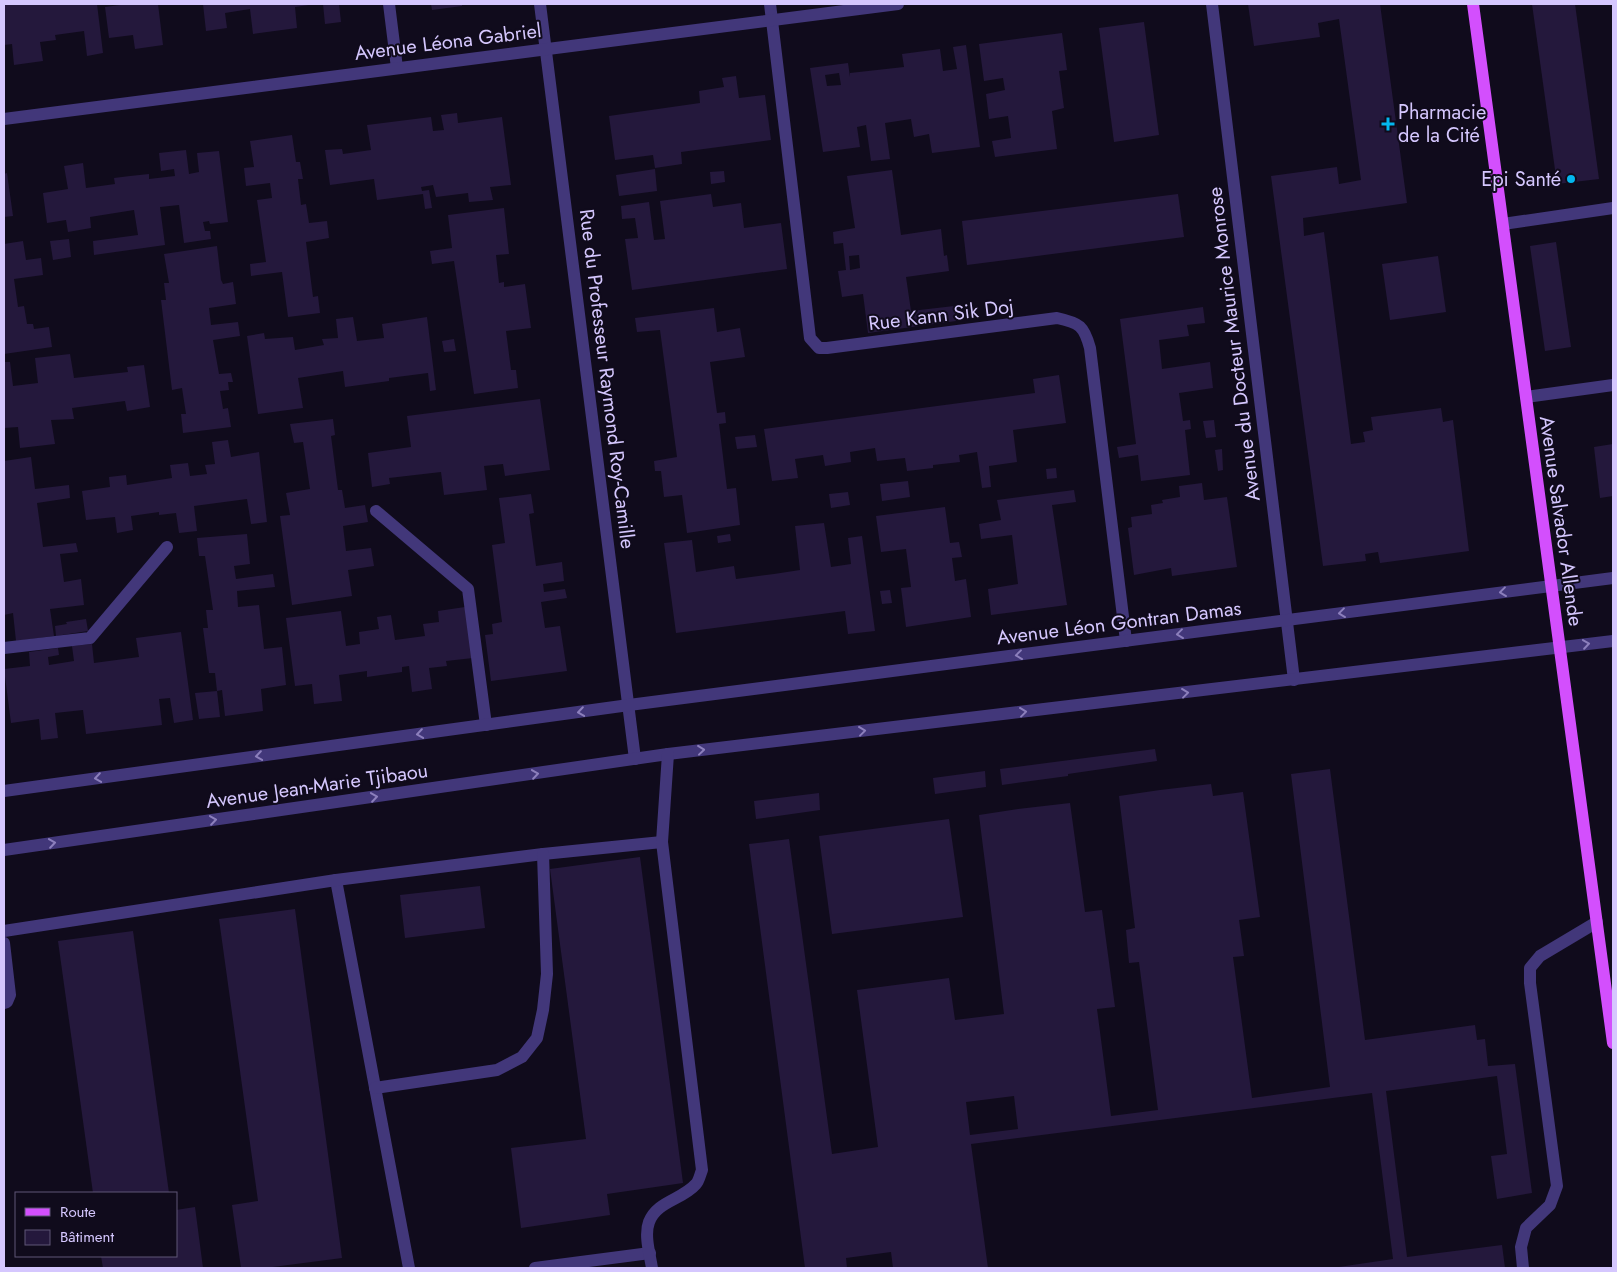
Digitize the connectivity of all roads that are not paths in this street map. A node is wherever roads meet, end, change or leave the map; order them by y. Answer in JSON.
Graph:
{"nodes":[{"id":1,"x":388,"y":4,"type":"edge"},
{"id":2,"x":540,"y":4,"type":"edge"},
{"id":3,"x":770,"y":4,"type":"edge"},
{"id":4,"x":898,"y":4,"type":"edge"},
{"id":5,"x":1212,"y":4,"type":"edge"},
{"id":6,"x":1473,"y":4,"type":"edge"},
{"id":7,"x":772,"y":19,"type":"junction"},
{"id":8,"x":546,"y":48,"type":"junction"},
{"id":9,"x":397,"y":68,"type":"junction"},
{"id":10,"x":4,"y":119,"type":"edge"},
{"id":11,"x":1613,"y":208,"type":"edge"},
{"id":12,"x":1503,"y":224,"type":"junction"},
{"id":13,"x":1613,"y":385,"type":"edge"},
{"id":14,"x":1526,"y":397,"type":"junction"},
{"id":15,"x":376,"y":511,"type":"dead end"},
{"id":16,"x":167,"y":547,"type":"dead end"},
{"id":17,"x":1613,"y":578,"type":"edge"},
{"id":18,"x":1551,"y":586,"type":"junction"},
{"id":19,"x":1286,"y":620,"type":"junction"},
{"id":20,"x":1613,"y":640,"type":"edge"},
{"id":21,"x":1126,"y":641,"type":"junction"},
{"id":22,"x":4,"y":648,"type":"edge"},
{"id":23,"x":1559,"y":648,"type":"junction"},
{"id":24,"x":1294,"y":680,"type":"junction"},
{"id":25,"x":629,"y":706,"type":"junction"},
{"id":26,"x":486,"y":725,"type":"junction"},
{"id":27,"x":668,"y":754,"type":"junction"},
{"id":28,"x":635,"y":759,"type":"junction"},
{"id":29,"x":4,"y":791,"type":"edge"},
{"id":30,"x":662,"y":842,"type":"junction"},
{"id":31,"x":4,"y":850,"type":"edge"},
{"id":32,"x":543,"y":854,"type":"junction"},
{"id":33,"x":336,"y":880,"type":"junction"},
{"id":34,"x":1597,"y":922,"type":"junction"},
{"id":35,"x":4,"y":931,"type":"edge"},
{"id":36,"x":4,"y":943,"type":"edge"},
{"id":37,"x":4,"y":1003,"type":"edge"},
{"id":38,"x":1613,"y":1043,"type":"edge"},
{"id":39,"x":375,"y":1088,"type":"junction"},
{"id":40,"x":650,"y":1253,"type":"junction"},
{"id":41,"x":409,"y":1268,"type":"edge"},
{"id":42,"x":535,"y":1268,"type":"edge"},
{"id":43,"x":652,"y":1268,"type":"edge"},
{"id":44,"x":1523,"y":1268,"type":"edge"}],
"edges":[{"from":1,"to":9,"type":"street"},
{"from":2,"to":8,"type":"street","name":"Rue du Professeur Raymond Roy-Camille"},
{"from":3,"to":7,"type":"street","name":"Rue Kann Sik Doj"},
{"from":4,"to":7,"type":"street","name":"Avenue Léona Gabriel"},
{"from":5,"to":19,"type":"street","name":"Avenue du Docteur Maurice Monrose"},
{"from":6,"to":12,"type":"main road","name":"Avenue Salvador Allende"},
{"from":7,"to":8,"type":"street","name":"Avenue Léona Gabriel"},
{"from":7,"to":21,"type":"street","name":"Rue Kann Sik Doj"},
{"from":8,"to":9,"type":"street","name":"Avenue Léona Gabriel"},
{"from":8,"to":25,"type":"street","name":"Rue du Professeur Raymond Roy-Camille"},
{"from":9,"to":10,"type":"street","name":"Avenue Léona Gabriel"},
{"from":11,"to":12,"type":"street"},
{"from":12,"to":14,"type":"main road","name":"Avenue Salvador Allende"},
{"from":13,"to":14,"type":"street"},
{"from":14,"to":18,"type":"main road","name":"Avenue Salvador Allende"},
{"from":15,"to":26,"type":"street"},
{"from":16,"to":22,"type":"street"},
{"from":17,"to":18,"type":"street","name":"Avenue Léon Gontran Damas"},
{"from":18,"to":19,"type":"street","name":"Avenue Léon Gontran Damas","one_way":true},
{"from":18,"to":23,"type":"main road","name":"Avenue Salvador Allende"},
{"from":19,"to":21,"type":"street","name":"Avenue Léon Gontran Damas","one_way":true},
{"from":19,"to":24,"type":"street","name":"Avenue du Docteur Maurice Monrose"},
{"from":23,"to":20,"type":"street","one_way":true},
{"from":21,"to":25,"type":"street","name":"Avenue Léon Gontran Damas","one_way":true},
{"from":23,"to":24,"type":"street"},
{"from":23,"to":34,"type":"main road","name":"Avenue Salvador Allende"},
{"from":27,"to":24,"type":"street","one_way":true},
{"from":25,"to":26,"type":"street","name":"Avenue Jean-Marie Tjibaou","one_way":true},
{"from":25,"to":28,"type":"street","name":"Rue du Professeur Raymond Roy-Camille"},
{"from":26,"to":29,"type":"street","name":"Avenue Jean-Marie Tjibaou","one_way":true},
{"from":27,"to":28,"type":"street"},
{"from":27,"to":30,"type":"street"},
{"from":31,"to":28,"type":"street","name":"Avenue Jean-Marie Tjibaou","one_way":true},
{"from":30,"to":32,"type":"street"},
{"from":30,"to":40,"type":"street"},
{"from":32,"to":33,"type":"street"},
{"from":32,"to":39,"type":"street"},
{"from":33,"to":35,"type":"street"},
{"from":33,"to":39,"type":"street"},
{"from":34,"to":38,"type":"main road","name":"Avenue Salvador Allende"},
{"from":34,"to":44,"type":"street"},
{"from":36,"to":37,"type":"street"},
{"from":39,"to":41,"type":"street"},
{"from":40,"to":42,"type":"street"},
{"from":40,"to":43,"type":"street"}]}
